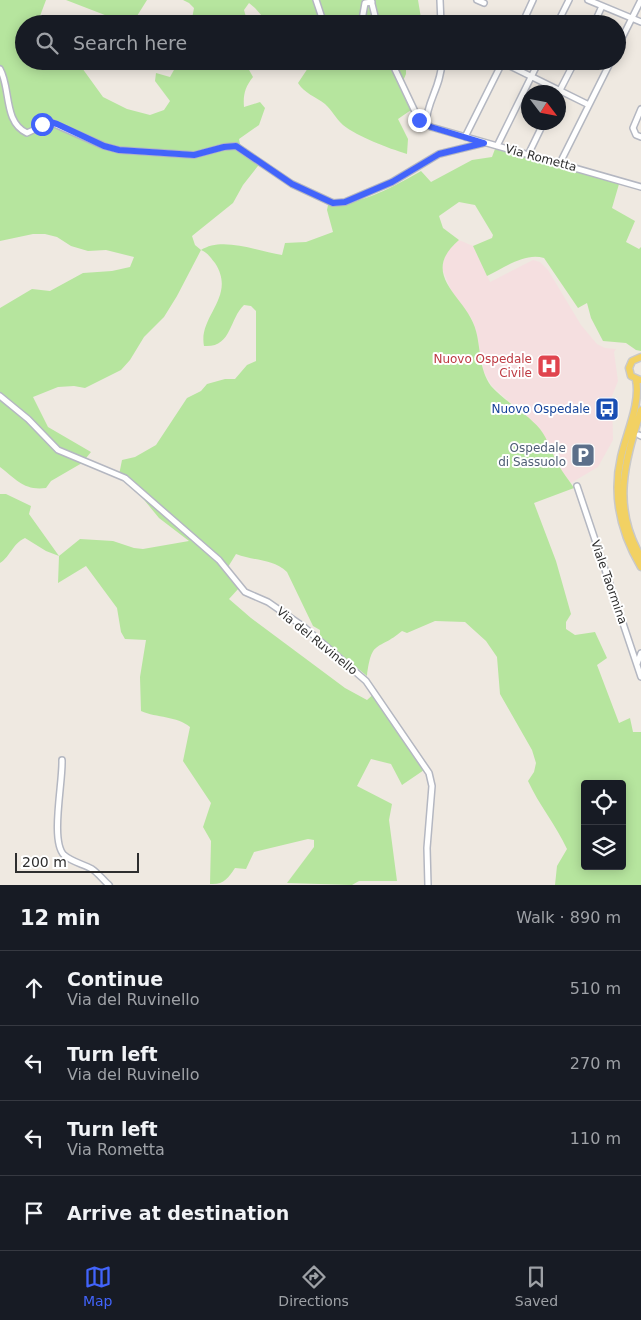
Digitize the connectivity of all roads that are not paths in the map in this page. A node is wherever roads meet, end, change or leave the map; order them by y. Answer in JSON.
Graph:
{"nodes":[{"id":1,"x":316,"y":0,"type":"edge"},
{"id":2,"x":440,"y":0,"type":"edge"},
{"id":3,"x":477,"y":0,"type":"edge"},
{"id":4,"x":533,"y":0,"type":"edge"},
{"id":5,"x":569,"y":0,"type":"edge"},
{"id":6,"x":588,"y":0,"type":"edge"},
{"id":7,"x":641,"y":0,"type":"edge"},
{"id":8,"x":371,"y":1,"type":"edge"},
{"id":9,"x":484,"y":3,"type":"dead end"},
{"id":10,"x":602,"y":6,"type":"junction"},
{"id":11,"x":321,"y":15,"type":"edge"},
{"id":12,"x":363,"y":15,"type":"edge"},
{"id":13,"x":375,"y":15,"type":"edge"},
{"id":14,"x":441,"y":15,"type":"edge"},
{"id":15,"x":526,"y":15,"type":"edge"},
{"id":16,"x":562,"y":15,"type":"edge"},
{"id":17,"x":598,"y":15,"type":"edge"},
{"id":18,"x":624,"y":15,"type":"edge"},
{"id":19,"x":626,"y":16,"type":"edge"},
{"id":20,"x":632,"y":18,"type":"junction"},
{"id":21,"x":641,"y":22,"type":"edge"},
{"id":22,"x":626,"y":30,"type":"edge"},
{"id":23,"x":0,"y":69,"type":"edge"},
{"id":24,"x":395,"y":70,"type":"edge"},
{"id":25,"x":441,"y":70,"type":"edge"},
{"id":26,"x":498,"y":70,"type":"edge"},
{"id":27,"x":517,"y":70,"type":"edge"},
{"id":28,"x":534,"y":70,"type":"edge"},
{"id":29,"x":570,"y":70,"type":"edge"},
{"id":30,"x":607,"y":70,"type":"edge"},
{"id":31,"x":531,"y":77,"type":"junction"},
{"id":32,"x":545,"y":85,"type":"edge"},
{"id":33,"x":563,"y":85,"type":"edge"},
{"id":34,"x":566,"y":96,"type":"edge"},
{"id":35,"x":589,"y":106,"type":"junction"},
{"id":36,"x":641,"y":109,"type":"edge"},
{"id":37,"x":426,"y":123,"type":"junction"},
{"id":38,"x":540,"y":130,"type":"edge"},
{"id":39,"x":638,"y":136,"type":"edge"},
{"id":40,"x":466,"y":137,"type":"junction"},
{"id":41,"x":484,"y":143,"type":"junction"},
{"id":42,"x":497,"y":146,"type":"junction"},
{"id":43,"x":528,"y":155,"type":"junction"},
{"id":44,"x":560,"y":163,"type":"junction"},
{"id":45,"x":641,"y":187,"type":"edge"},
{"id":46,"x":641,"y":357,"type":"edge"},
{"id":47,"x":639,"y":380,"type":"edge"},
{"id":48,"x":0,"y":396,"type":"edge"},
{"id":49,"x":641,"y":410,"type":"edge"},
{"id":50,"x":576,"y":486,"type":"dead end"},
{"id":51,"x":641,"y":557,"type":"edge"},
{"id":52,"x":641,"y":567,"type":"edge"},
{"id":53,"x":641,"y":653,"type":"edge"},
{"id":54,"x":637,"y":665,"type":"junction"},
{"id":55,"x":641,"y":677,"type":"edge"},
{"id":56,"x":62,"y":760,"type":"dead end"},
{"id":57,"x":109,"y":885,"type":"edge"},
{"id":58,"x":428,"y":885,"type":"edge"}],
"edges":[{"from":1,"to":11,"type":"street"},
{"from":2,"to":14,"type":"street"},
{"from":3,"to":9,"type":"street"},
{"from":4,"to":15,"type":"street"},
{"from":5,"to":16,"type":"street"},
{"from":6,"to":10,"type":"street"},
{"from":7,"to":20,"type":"street"},
{"from":8,"to":12,"type":"street"},
{"from":8,"to":13,"type":"street"},
{"from":10,"to":17,"type":"street"},
{"from":10,"to":18,"type":"street"},
{"from":19,"to":20,"type":"street"},
{"from":20,"to":21,"type":"street"},
{"from":20,"to":22,"type":"street"},
{"from":23,"to":41,"type":"street"},
{"from":24,"to":37,"type":"street"},
{"from":25,"to":37,"type":"street"},
{"from":26,"to":40,"type":"street"},
{"from":27,"to":31,"type":"street"},
{"from":28,"to":31,"type":"street"},
{"from":29,"to":33,"type":"street"},
{"from":30,"to":35,"type":"street"},
{"from":31,"to":32,"type":"street"},
{"from":31,"to":42,"type":"street"},
{"from":34,"to":35,"type":"street"},
{"from":35,"to":44,"type":"street"},
{"from":36,"to":39,"type":"street"},
{"from":37,"to":40,"type":"street","name":"Via Rometta"},
{"from":38,"to":43,"type":"street"},
{"from":40,"to":41,"type":"street","name":"Via Rometta"},
{"from":41,"to":42,"type":"street","name":"Via Rometta"},
{"from":42,"to":43,"type":"street","name":"Via Rometta"},
{"from":43,"to":44,"type":"street","name":"Via Rometta"},
{"from":44,"to":45,"type":"street","name":"Via Rometta"},
{"from":46,"to":47,"type":"main road"},
{"from":47,"to":52,"type":"main road"},
{"from":48,"to":58,"type":"street","name":"Via del Ruvinello"},
{"from":49,"to":51,"type":"main road"},
{"from":50,"to":54,"type":"street","name":"Viale Taormina"},
{"from":53,"to":54,"type":"street"},
{"from":54,"to":55,"type":"street","name":"Viale Taormina"},
{"from":56,"to":57,"type":"street"}]}
